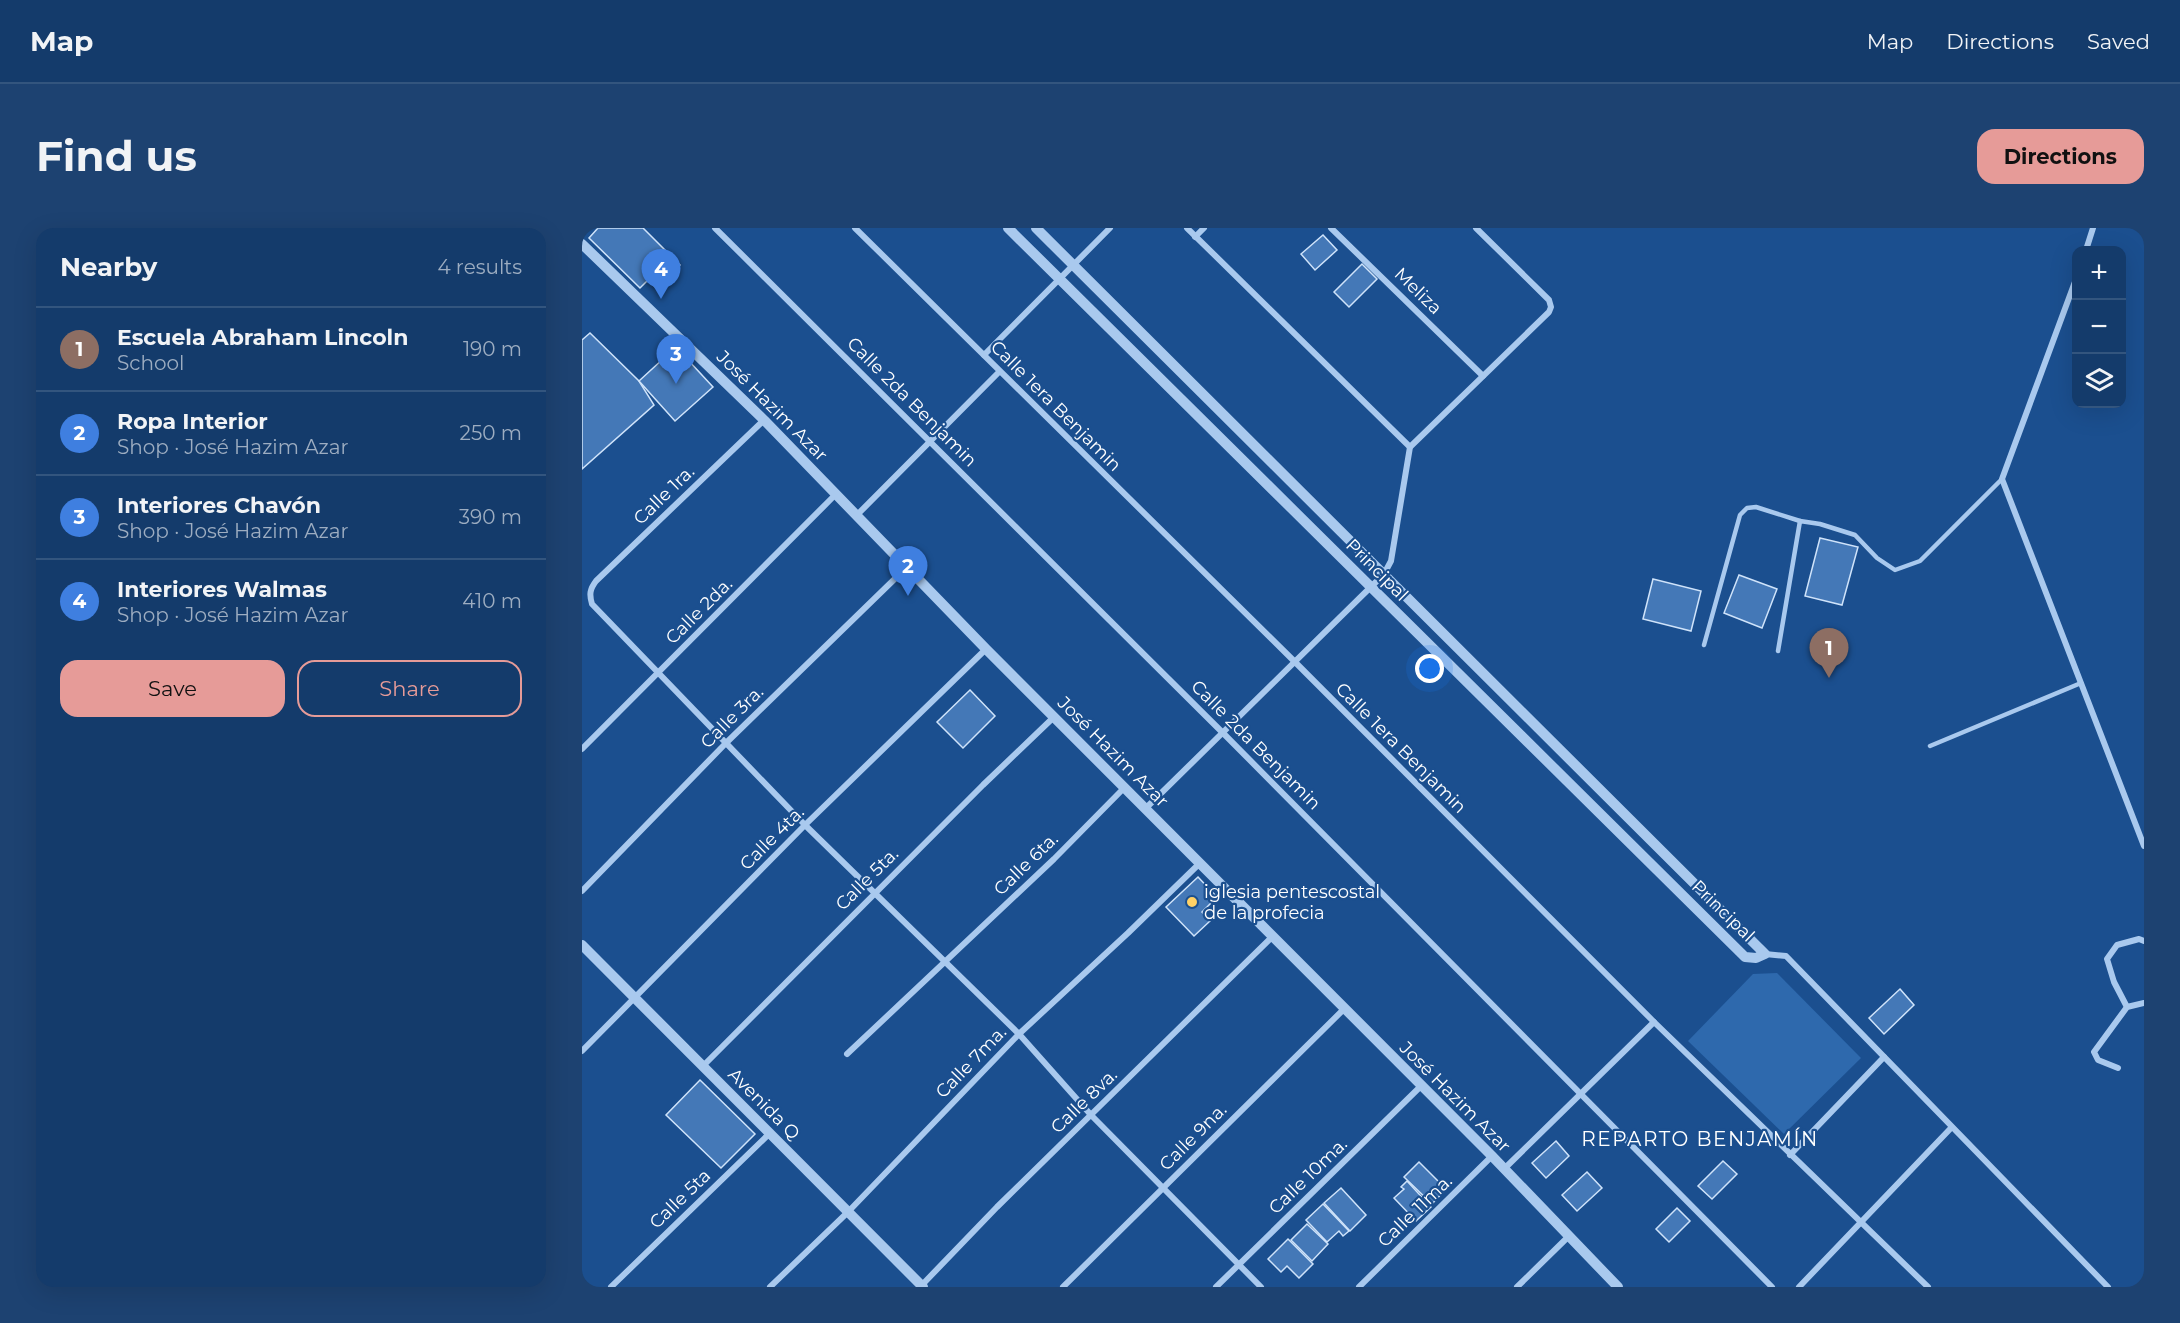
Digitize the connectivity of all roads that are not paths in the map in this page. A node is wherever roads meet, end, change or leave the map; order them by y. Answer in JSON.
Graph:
{"nodes":[{"id":1,"x":715,"y":228,"type":"edge"},
{"id":2,"x":855,"y":228,"type":"edge"},
{"id":3,"x":1008,"y":228,"type":"edge"},
{"id":4,"x":1036,"y":228,"type":"edge"},
{"id":5,"x":1110,"y":228,"type":"edge"},
{"id":6,"x":1187,"y":228,"type":"edge"},
{"id":7,"x":1204,"y":228,"type":"edge"},
{"id":8,"x":1331,"y":228,"type":"edge"},
{"id":9,"x":1476,"y":228,"type":"edge"},
{"id":10,"x":2094,"y":228,"type":"edge"},
{"id":11,"x":1195,"y":237,"type":"junction"},
{"id":12,"x":582,"y":243,"type":"edge"},
{"id":13,"x":2087,"y":246,"type":"edge"},
{"id":14,"x":1074,"y":264,"type":"junction"},
{"id":15,"x":1059,"y":279,"type":"junction"},
{"id":16,"x":2072,"y":290,"type":"edge"},
{"id":17,"x":984,"y":355,"type":"junction"},
{"id":18,"x":999,"y":372,"type":"junction"},
{"id":19,"x":1484,"y":376,"type":"junction"},
{"id":20,"x":764,"y":420,"type":"junction"},
{"id":21,"x":930,"y":441,"type":"junction"},
{"id":22,"x":1410,"y":447,"type":"junction"},
{"id":23,"x":2002,"y":479,"type":"junction"},
{"id":24,"x":836,"y":493,"type":"junction"},
{"id":25,"x":856,"y":516,"type":"junction"},
{"id":26,"x":1800,"y":521,"type":"junction"},
{"id":27,"x":907,"y":567,"type":"junction"},
{"id":28,"x":1384,"y":574,"type":"junction"},
{"id":29,"x":1371,"y":587,"type":"junction"},
{"id":30,"x":1704,"y":645,"type":"dead end"},
{"id":31,"x":986,"y":649,"type":"junction"},
{"id":32,"x":1778,"y":651,"type":"dead end"},
{"id":33,"x":1294,"y":661,"type":"junction"},
{"id":34,"x":659,"y":672,"type":"junction"},
{"id":35,"x":2081,"y":683,"type":"junction"},
{"id":36,"x":1055,"y":717,"type":"junction"},
{"id":37,"x":1223,"y":733,"type":"junction"},
{"id":38,"x":726,"y":743,"type":"junction"},
{"id":39,"x":1930,"y":746,"type":"dead end"},
{"id":40,"x":582,"y":749,"type":"edge"},
{"id":41,"x":1125,"y":787,"type":"junction"},
{"id":42,"x":1146,"y":808,"type":"junction"},
{"id":43,"x":805,"y":825,"type":"junction"},
{"id":44,"x":2144,"y":846,"type":"edge"},
{"id":45,"x":1200,"y":862,"type":"junction"},
{"id":46,"x":582,"y":891,"type":"edge"},
{"id":47,"x":875,"y":892,"type":"junction"},
{"id":48,"x":1272,"y":937,"type":"junction"},
{"id":49,"x":2144,"y":941,"type":"edge"},
{"id":50,"x":582,"y":945,"type":"edge"},
{"id":51,"x":1765,"y":954,"type":"junction"},
{"id":52,"x":945,"y":961,"type":"junction"},
{"id":53,"x":635,"y":999,"type":"junction"},
{"id":54,"x":2144,"y":1003,"type":"edge"},
{"id":55,"x":2127,"y":1007,"type":"junction"},
{"id":56,"x":1344,"y":1009,"type":"junction"},
{"id":57,"x":1654,"y":1022,"type":"junction"},
{"id":58,"x":1019,"y":1034,"type":"junction"},
{"id":59,"x":582,"y":1051,"type":"edge"},
{"id":60,"x":847,"y":1054,"type":"dead end"},
{"id":61,"x":1884,"y":1057,"type":"junction"},
{"id":62,"x":703,"y":1066,"type":"junction"},
{"id":63,"x":2118,"y":1068,"type":"dead end"},
{"id":64,"x":1421,"y":1086,"type":"junction"},
{"id":65,"x":1580,"y":1095,"type":"junction"},
{"id":66,"x":1091,"y":1115,"type":"junction"},
{"id":67,"x":1951,"y":1128,"type":"junction"},
{"id":68,"x":770,"y":1133,"type":"junction"},
{"id":69,"x":1790,"y":1155,"type":"junction"},
{"id":70,"x":1492,"y":1156,"type":"junction"},
{"id":71,"x":1504,"y":1169,"type":"junction"},
{"id":72,"x":1162,"y":1187,"type":"junction"},
{"id":73,"x":848,"y":1212,"type":"junction"},
{"id":74,"x":1862,"y":1222,"type":"junction"},
{"id":75,"x":1569,"y":1236,"type":"junction"},
{"id":76,"x":1238,"y":1264,"type":"junction"},
{"id":77,"x":921,"y":1286,"type":"edge"},
{"id":78,"x":611,"y":1287,"type":"edge"},
{"id":79,"x":770,"y":1287,"type":"edge"},
{"id":80,"x":1063,"y":1287,"type":"edge"},
{"id":81,"x":1216,"y":1287,"type":"edge"},
{"id":82,"x":1261,"y":1287,"type":"edge"},
{"id":83,"x":1359,"y":1287,"type":"edge"},
{"id":84,"x":1517,"y":1287,"type":"edge"},
{"id":85,"x":1618,"y":1287,"type":"edge"},
{"id":86,"x":1772,"y":1287,"type":"edge"},
{"id":87,"x":1799,"y":1287,"type":"edge"},
{"id":88,"x":1928,"y":1287,"type":"edge"},
{"id":89,"x":2107,"y":1287,"type":"edge"}],
"edges":[{"from":1,"to":21,"type":"street","name":"Calle 2da Benjamin"},
{"from":2,"to":17,"type":"street","name":"Calle 1era Benjamin"},
{"from":3,"to":15,"type":"street","name":"Principal"},
{"from":4,"to":14,"type":"street","name":"Principal"},
{"from":5,"to":14,"type":"street"},
{"from":6,"to":11,"type":"street"},
{"from":7,"to":11,"type":"street"},
{"from":8,"to":19,"type":"street","name":"Meliza"},
{"from":9,"to":19,"type":"street"},
{"from":10,"to":13,"type":"street"},
{"from":11,"to":22,"type":"street"},
{"from":12,"to":20,"type":"street","name":"José Hazim Azar"},
{"from":14,"to":15,"type":"street"},
{"from":14,"to":28,"type":"street","name":"Principal"},
{"from":15,"to":17,"type":"street"},
{"from":15,"to":29,"type":"street","name":"Principal"},
{"from":16,"to":23,"type":"street"},
{"from":17,"to":18,"type":"street","name":"Calle 1era Benjamin"},
{"from":18,"to":21,"type":"street"},
{"from":18,"to":33,"type":"street","name":"Calle 1era Benjamin"},
{"from":19,"to":22,"type":"street"},
{"from":20,"to":24,"type":"street","name":"José Hazim Azar"},
{"from":20,"to":34,"type":"street","name":"Calle 1ra."},
{"from":21,"to":25,"type":"street"},
{"from":21,"to":37,"type":"street","name":"Calle 2da Benjamin"},
{"from":22,"to":28,"type":"street"},
{"from":23,"to":26,"type":"lane"},
{"from":23,"to":35,"type":"street"},
{"from":24,"to":25,"type":"street","name":"José Hazim Azar"},
{"from":24,"to":34,"type":"street","name":"Calle 2da."},
{"from":25,"to":27,"type":"street","name":"José Hazim Azar"},
{"from":26,"to":30,"type":"lane"},
{"from":26,"to":32,"type":"lane"},
{"from":27,"to":31,"type":"street","name":"José Hazim Azar"},
{"from":27,"to":38,"type":"street","name":"Calle 3ra."},
{"from":28,"to":29,"type":"street"},
{"from":28,"to":51,"type":"street","name":"Principal"},
{"from":29,"to":33,"type":"street"},
{"from":29,"to":51,"type":"street","name":"Principal"},
{"from":31,"to":36,"type":"street","name":"José Hazim Azar"},
{"from":31,"to":43,"type":"street","name":"Calle 4ta."},
{"from":33,"to":37,"type":"street"},
{"from":33,"to":57,"type":"street","name":"Calle 1era Benjamin"},
{"from":34,"to":38,"type":"street"},
{"from":34,"to":40,"type":"street","name":"Calle 2da."},
{"from":35,"to":39,"type":"lane"},
{"from":35,"to":44,"type":"street"},
{"from":36,"to":41,"type":"street","name":"José Hazim Azar"},
{"from":36,"to":47,"type":"street","name":"Calle 5ta."},
{"from":37,"to":42,"type":"street"},
{"from":37,"to":65,"type":"street","name":"Calle 2da Benjamin"},
{"from":38,"to":43,"type":"street"},
{"from":38,"to":46,"type":"street","name":"Calle 3ra."},
{"from":41,"to":42,"type":"street","name":"José Hazim Azar"},
{"from":41,"to":52,"type":"street","name":"Calle 6ta."},
{"from":42,"to":45,"type":"street","name":"José Hazim Azar"},
{"from":43,"to":47,"type":"street"},
{"from":43,"to":53,"type":"street","name":"Calle 4ta."},
{"from":45,"to":48,"type":"street","name":"José Hazim Azar"},
{"from":45,"to":58,"type":"street","name":"Calle 7ma."},
{"from":47,"to":52,"type":"street"},
{"from":47,"to":62,"type":"street","name":"Calle 5ta."},
{"from":48,"to":56,"type":"street","name":"José Hazim Azar"},
{"from":48,"to":66,"type":"street","name":"Calle 8va."},
{"from":49,"to":55,"type":"street"},
{"from":50,"to":53,"type":"street","name":"Avenida Q"},
{"from":51,"to":61,"type":"street"},
{"from":52,"to":58,"type":"street"},
{"from":52,"to":60,"type":"street","name":"Calle 6ta."},
{"from":53,"to":59,"type":"street","name":"Calle 4ta."},
{"from":53,"to":62,"type":"street","name":"Avenida Q"},
{"from":54,"to":55,"type":"street"},
{"from":55,"to":63,"type":"street"},
{"from":56,"to":64,"type":"street","name":"José Hazim Azar"},
{"from":56,"to":72,"type":"street","name":"Calle 9na."},
{"from":57,"to":65,"type":"street"},
{"from":57,"to":69,"type":"street","name":"Calle 1era Benjamin"},
{"from":58,"to":66,"type":"street"},
{"from":58,"to":73,"type":"street","name":"Calle 7ma."},
{"from":61,"to":67,"type":"street"},
{"from":61,"to":69,"type":"street"},
{"from":62,"to":68,"type":"street","name":"Avenida Q"},
{"from":64,"to":70,"type":"street","name":"José Hazim Azar"},
{"from":64,"to":76,"type":"street","name":"Calle 10ma."},
{"from":65,"to":71,"type":"street"},
{"from":65,"to":86,"type":"street","name":"Calle 2da Benjamin"},
{"from":66,"to":72,"type":"street"},
{"from":66,"to":77,"type":"street","name":"Calle 8va."},
{"from":67,"to":74,"type":"street"},
{"from":67,"to":89,"type":"street"},
{"from":68,"to":73,"type":"street","name":"Avenida Q"},
{"from":68,"to":78,"type":"street","name":"Calle 5ta"},
{"from":69,"to":74,"type":"street","name":"Calle 1era Benjamin"},
{"from":70,"to":71,"type":"street","name":"José Hazim Azar"},
{"from":70,"to":83,"type":"street","name":"Calle 11ma."},
{"from":71,"to":75,"type":"street","name":"José Hazim Azar"},
{"from":72,"to":76,"type":"street"},
{"from":72,"to":80,"type":"street","name":"Calle 9na."},
{"from":73,"to":77,"type":"street","name":"Avenida Q"},
{"from":73,"to":79,"type":"street","name":"Calle 7ma."},
{"from":74,"to":87,"type":"street"},
{"from":74,"to":88,"type":"street","name":"Calle 1era Benjamin"},
{"from":75,"to":84,"type":"street"},
{"from":75,"to":85,"type":"street","name":"José Hazim Azar"},
{"from":76,"to":81,"type":"street","name":"Calle 10ma."},
{"from":76,"to":82,"type":"street"}]}
